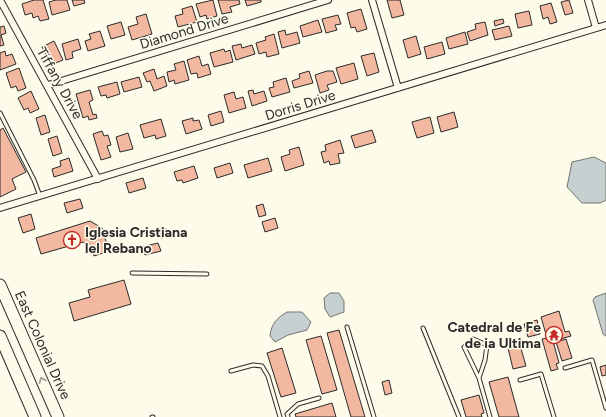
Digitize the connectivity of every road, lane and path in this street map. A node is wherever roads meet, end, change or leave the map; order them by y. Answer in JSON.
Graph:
{"nodes":[{"id":1,"x":0,"y":0,"type":"edge"},
{"id":2,"x":328,"y":0,"type":"edge"},
{"id":3,"x":372,"y":0,"type":"edge"},
{"id":4,"x":588,"y":0,"type":"edge"},
{"id":5,"x":606,"y":25,"type":"edge"},
{"id":6,"x":596,"y":28,"type":"junction"},
{"id":7,"x":48,"y":85,"type":"junction"},
{"id":8,"x":398,"y":88,"type":"junction"},
{"id":9,"x":0,"y":113,"type":"edge"},
{"id":10,"x":98,"y":178,"type":"junction"},
{"id":11,"x":40,"y":196,"type":"junction"},
{"id":12,"x":0,"y":208,"type":"edge"},
{"id":13,"x":132,"y":273,"type":"dead end"},
{"id":14,"x":207,"y":274,"type":"dead end"},
{"id":15,"x":0,"y":285,"type":"edge"},
{"id":16,"x":3,"y":296,"type":"edge"},
{"id":17,"x":347,"y":326,"type":"dead end"},
{"id":18,"x":423,"y":328,"type":"dead end"},
{"id":19,"x":0,"y":336,"type":"edge"},
{"id":20,"x":565,"y":368,"type":"dead end"},
{"id":21,"x":231,"y":371,"type":"dead end"},
{"id":22,"x":479,"y":378,"type":"junction"},
{"id":23,"x":520,"y":380,"type":"dead end"},
{"id":24,"x":319,"y":398,"type":"dead end"},
{"id":25,"x":606,"y":408,"type":"edge"},
{"id":26,"x":35,"y":417,"type":"edge"},
{"id":27,"x":58,"y":417,"type":"edge"},
{"id":28,"x":280,"y":417,"type":"edge"},
{"id":29,"x":288,"y":417,"type":"edge"},
{"id":30,"x":374,"y":417,"type":"edge"},
{"id":31,"x":459,"y":417,"type":"edge"},
{"id":32,"x":490,"y":417,"type":"edge"},
{"id":33,"x":554,"y":417,"type":"edge"}],
"edges":[{"from":1,"to":7,"type":"street","name":"Tiffany Drive"},
{"from":2,"to":7,"type":"street","name":"Diamond Drive"},
{"from":3,"to":8,"type":"street"},
{"from":4,"to":6,"type":"street"},
{"from":5,"to":6,"type":"street","name":"Dorris Drive"},
{"from":6,"to":8,"type":"street","name":"Dorris Drive"},
{"from":7,"to":10,"type":"street","name":"Tiffany Drive"},
{"from":8,"to":10,"type":"street","name":"Dorris Drive"},
{"from":9,"to":11,"type":"lane"},
{"from":10,"to":11,"type":"street","name":"Dorris Drive"},
{"from":11,"to":12,"type":"street","name":"Dorris Drive"},
{"from":13,"to":14,"type":"lane"},
{"from":15,"to":16,"type":"highway","name":"East Colonial Drive"},
{"from":27,"to":16,"type":"highway","name":"East Colonial Drive","one_way":true},
{"from":17,"to":30,"type":"lane"},
{"from":18,"to":31,"type":"lane"},
{"from":19,"to":26,"type":"highway"},
{"from":20,"to":25,"type":"lane"},
{"from":21,"to":28,"type":"lane"},
{"from":22,"to":22,"type":"lane"},
{"from":22,"to":32,"type":"lane"},
{"from":23,"to":33,"type":"lane"},
{"from":24,"to":29,"type":"lane"}]}
